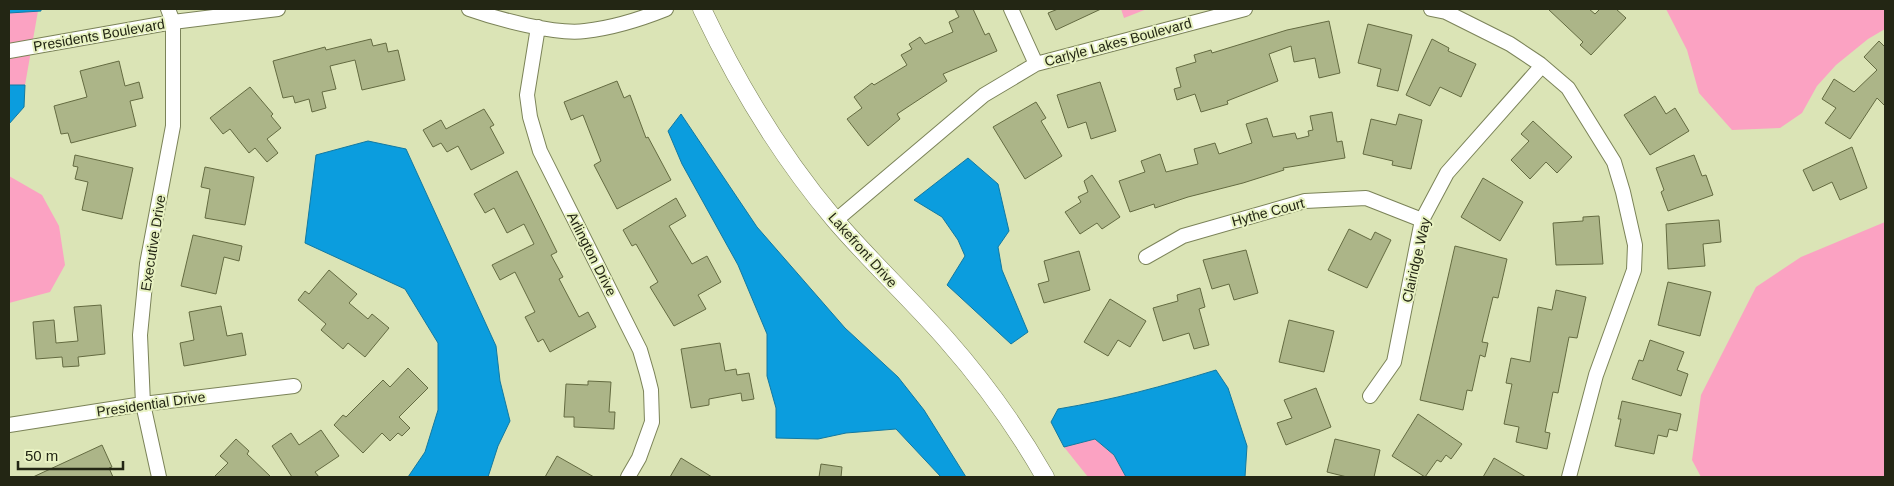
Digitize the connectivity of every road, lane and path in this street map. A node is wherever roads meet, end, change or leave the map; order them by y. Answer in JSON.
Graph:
{"nodes":[{"id":1,"x":168,"y":9,"type":"edge"},
{"id":2,"x":278,"y":9,"type":"edge"},
{"id":3,"x":469,"y":9,"type":"edge"},
{"id":4,"x":666,"y":9,"type":"edge"},
{"id":5,"x":702,"y":9,"type":"edge"},
{"id":6,"x":1011,"y":9,"type":"edge"},
{"id":7,"x":1244,"y":9,"type":"edge"},
{"id":8,"x":1432,"y":9,"type":"edge"},
{"id":9,"x":172,"y":22,"type":"junction"},
{"id":10,"x":538,"y":27,"type":"junction"},
{"id":11,"x":9,"y":51,"type":"edge"},
{"id":12,"x":1036,"y":64,"type":"junction"},
{"id":13,"x":1540,"y":64,"type":"junction"},
{"id":14,"x":835,"y":220,"type":"junction"},
{"id":15,"x":1422,"y":220,"type":"junction"},
{"id":16,"x":1146,"y":257,"type":"dead end"},
{"id":17,"x":294,"y":386,"type":"dead end"},
{"id":18,"x":1370,"y":396,"type":"dead end"},
{"id":19,"x":144,"y":404,"type":"junction"},
{"id":20,"x":9,"y":424,"type":"edge"},
{"id":21,"x":159,"y":477,"type":"edge"},
{"id":22,"x":628,"y":477,"type":"edge"},
{"id":23,"x":1045,"y":477,"type":"edge"},
{"id":24,"x":1569,"y":477,"type":"edge"}],
"edges":[{"from":1,"to":9,"type":"street","name":"Executive Drive"},
{"from":2,"to":9,"type":"street","name":"Presidents Boulevard"},
{"from":3,"to":10,"type":"street"},
{"from":4,"to":10,"type":"street"},
{"from":5,"to":14,"type":"street","name":"Lakefront Drive"},
{"from":6,"to":12,"type":"street"},
{"from":7,"to":12,"type":"street","name":"Carlyle Lakes Boulevard"},
{"from":8,"to":13,"type":"street"},
{"from":9,"to":11,"type":"street","name":"Presidents Boulevard"},
{"from":9,"to":19,"type":"street","name":"Executive Drive"},
{"from":10,"to":22,"type":"street","name":"Arlington Drive"},
{"from":12,"to":14,"type":"street","name":"Carlyle Lakes Boulevard"},
{"from":13,"to":15,"type":"street","name":"Clairidge Way"},
{"from":13,"to":24,"type":"street"},
{"from":14,"to":23,"type":"street","name":"Lakefront Drive"},
{"from":15,"to":16,"type":"street","name":"Hythe Court"},
{"from":15,"to":18,"type":"street","name":"Clairidge Way"},
{"from":17,"to":19,"type":"street","name":"Presidential Drive"},
{"from":19,"to":20,"type":"street","name":"Presidential Drive"},
{"from":19,"to":21,"type":"street","name":"Executive Drive"}]}
